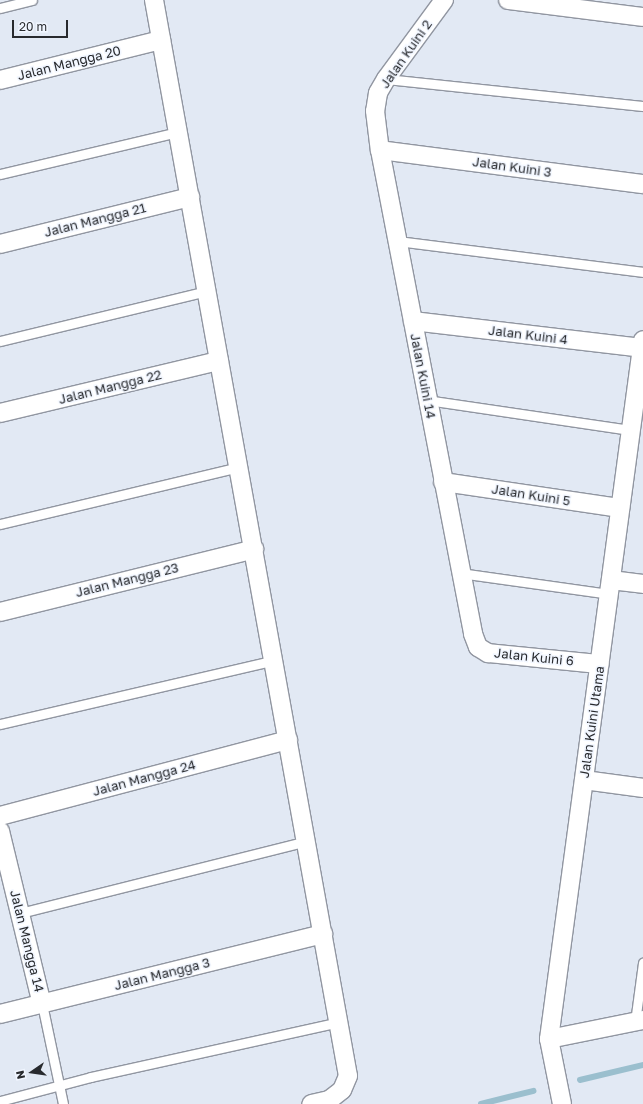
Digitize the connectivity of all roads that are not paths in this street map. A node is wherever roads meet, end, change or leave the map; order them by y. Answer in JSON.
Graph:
{"nodes":[{"id":1,"x":32,"y":0,"type":"edge"},
{"id":2,"x":154,"y":0,"type":"edge"},
{"id":3,"x":444,"y":0,"type":"edge"},
{"id":4,"x":508,"y":0,"type":"edge"},
{"id":5,"x":0,"y":8,"type":"edge"},
{"id":6,"x":643,"y":17,"type":"edge"},
{"id":7,"x":161,"y":40,"type":"junction"},
{"id":8,"x":386,"y":79,"type":"junction"},
{"id":9,"x":0,"y":80,"type":"edge"},
{"id":10,"x":643,"y":106,"type":"edge"},
{"id":11,"x":376,"y":111,"type":"joint"},
{"id":12,"x":178,"y":132,"type":"junction"},
{"id":13,"x":380,"y":150,"type":"junction"},
{"id":14,"x":0,"y":174,"type":"edge"},
{"id":15,"x":643,"y":184,"type":"edge"},
{"id":16,"x":190,"y":197,"type":"junction"},
{"id":17,"x":398,"y":241,"type":"junction"},
{"id":18,"x":0,"y":244,"type":"edge"},
{"id":19,"x":643,"y":272,"type":"edge"},
{"id":20,"x":207,"y":291,"type":"junction"},
{"id":21,"x":413,"y":321,"type":"junction"},
{"id":22,"x":0,"y":342,"type":"edge"},
{"id":23,"x":643,"y":346,"type":"edge"},
{"id":24,"x":220,"y":360,"type":"junction"},
{"id":25,"x":427,"y":400,"type":"junction"},
{"id":26,"x":0,"y":413,"type":"edge"},
{"id":27,"x":631,"y":430,"type":"junction"},
{"id":28,"x":239,"y":467,"type":"junction"},
{"id":29,"x":443,"y":482,"type":"junction"},
{"id":30,"x":620,"y":508,"type":"junction"},
{"id":31,"x":0,"y":524,"type":"edge"},
{"id":32,"x":254,"y":549,"type":"junction"},
{"id":33,"x":460,"y":573,"type":"junction"},
{"id":34,"x":643,"y":584,"type":"edge"},
{"id":35,"x":610,"y":587,"type":"junction"},
{"id":36,"x":0,"y":612,"type":"edge"},
{"id":37,"x":475,"y":641,"type":"joint"},
{"id":38,"x":274,"y":660,"type":"junction"},
{"id":39,"x":599,"y":664,"type":"junction"},
{"id":40,"x":0,"y":724,"type":"edge"},
{"id":41,"x":288,"y":740,"type":"junction"},
{"id":42,"x":584,"y":780,"type":"junction"},
{"id":43,"x":643,"y":788,"type":"edge"},
{"id":44,"x":0,"y":816,"type":"edge"},
{"id":45,"x":0,"y":831,"type":"edge"},
{"id":46,"x":306,"y":841,"type":"junction"},
{"id":47,"x":20,"y":913,"type":"junction"},
{"id":48,"x":323,"y":934,"type":"junction"},
{"id":49,"x":643,"y":963,"type":"edge"},
{"id":50,"x":42,"y":1004,"type":"junction"},
{"id":51,"x":0,"y":1014,"type":"edge"},
{"id":52,"x":639,"y":1021,"type":"edge"},
{"id":53,"x":339,"y":1022,"type":"junction"},
{"id":54,"x":549,"y":1039,"type":"junction"},
{"id":55,"x":59,"y":1086,"type":"junction"},
{"id":56,"x":0,"y":1101,"type":"edge"},
{"id":57,"x":63,"y":1104,"type":"edge"},
{"id":58,"x":311,"y":1104,"type":"edge"},
{"id":59,"x":562,"y":1104,"type":"edge"}],
"edges":[{"from":1,"to":5,"type":"lane"},
{"from":2,"to":7,"type":"street"},
{"from":3,"to":8,"type":"street","name":"Jalan Kuini 2"},
{"from":4,"to":6,"type":"street"},
{"from":7,"to":9,"type":"street","name":"Jalan Mangga 20"},
{"from":7,"to":12,"type":"street"},
{"from":8,"to":10,"type":"lane"},
{"from":8,"to":11,"type":"street","name":"Jalan Kuini 2"},
{"from":11,"to":13,"type":"street","name":"Jalan Kuini 14"},
{"from":12,"to":14,"type":"lane"},
{"from":12,"to":16,"type":"street"},
{"from":13,"to":15,"type":"street","name":"Jalan Kuini 3"},
{"from":13,"to":17,"type":"street","name":"Jalan Kuini 14"},
{"from":16,"to":18,"type":"street","name":"Jalan Mangga 21"},
{"from":16,"to":20,"type":"street"},
{"from":17,"to":19,"type":"lane"},
{"from":17,"to":21,"type":"street","name":"Jalan Kuini 14"},
{"from":20,"to":22,"type":"lane"},
{"from":20,"to":24,"type":"street"},
{"from":21,"to":23,"type":"street","name":"Jalan Kuini 4"},
{"from":21,"to":25,"type":"street","name":"Jalan Kuini 14"},
{"from":23,"to":27,"type":"street","name":"Jalan Kuini Utama"},
{"from":24,"to":26,"type":"street","name":"Jalan Mangga 22"},
{"from":24,"to":28,"type":"street"},
{"from":25,"to":27,"type":"lane"},
{"from":25,"to":29,"type":"street","name":"Jalan Kuini 14"},
{"from":27,"to":30,"type":"street","name":"Jalan Kuini Utama"},
{"from":28,"to":31,"type":"lane"},
{"from":28,"to":32,"type":"street"},
{"from":29,"to":30,"type":"street","name":"Jalan Kuini 5"},
{"from":29,"to":33,"type":"street","name":"Jalan Kuini 14"},
{"from":30,"to":35,"type":"street","name":"Jalan Kuini Utama"},
{"from":32,"to":36,"type":"street","name":"Jalan Mangga 23"},
{"from":32,"to":38,"type":"street"},
{"from":33,"to":35,"type":"lane"},
{"from":33,"to":37,"type":"street","name":"Jalan Kuini 14"},
{"from":34,"to":35,"type":"street"},
{"from":35,"to":39,"type":"street","name":"Jalan Kuini Utama"},
{"from":37,"to":39,"type":"street","name":"Jalan Kuini 6"},
{"from":38,"to":40,"type":"lane"},
{"from":38,"to":41,"type":"street"},
{"from":39,"to":42,"type":"street","name":"Jalan Kuini Utama"},
{"from":41,"to":44,"type":"street","name":"Jalan Mangga 24"},
{"from":41,"to":46,"type":"street"},
{"from":42,"to":43,"type":"street"},
{"from":42,"to":54,"type":"street","name":"Jalan Kuini Utama"},
{"from":45,"to":47,"type":"street","name":"Jalan Mangga 14"},
{"from":46,"to":47,"type":"lane"},
{"from":46,"to":48,"type":"street"},
{"from":47,"to":50,"type":"street","name":"Jalan Mangga 14"},
{"from":48,"to":50,"type":"street","name":"Jalan Mangga 3"},
{"from":48,"to":53,"type":"street"},
{"from":49,"to":52,"type":"lane"},
{"from":50,"to":51,"type":"street","name":"Jalan Mangga 3"},
{"from":50,"to":55,"type":"lane"},
{"from":52,"to":54,"type":"street"},
{"from":53,"to":55,"type":"lane"},
{"from":53,"to":58,"type":"street"},
{"from":54,"to":59,"type":"street","name":"Jalan Kuini Utama"},
{"from":55,"to":56,"type":"lane"},
{"from":55,"to":57,"type":"lane"}]}
